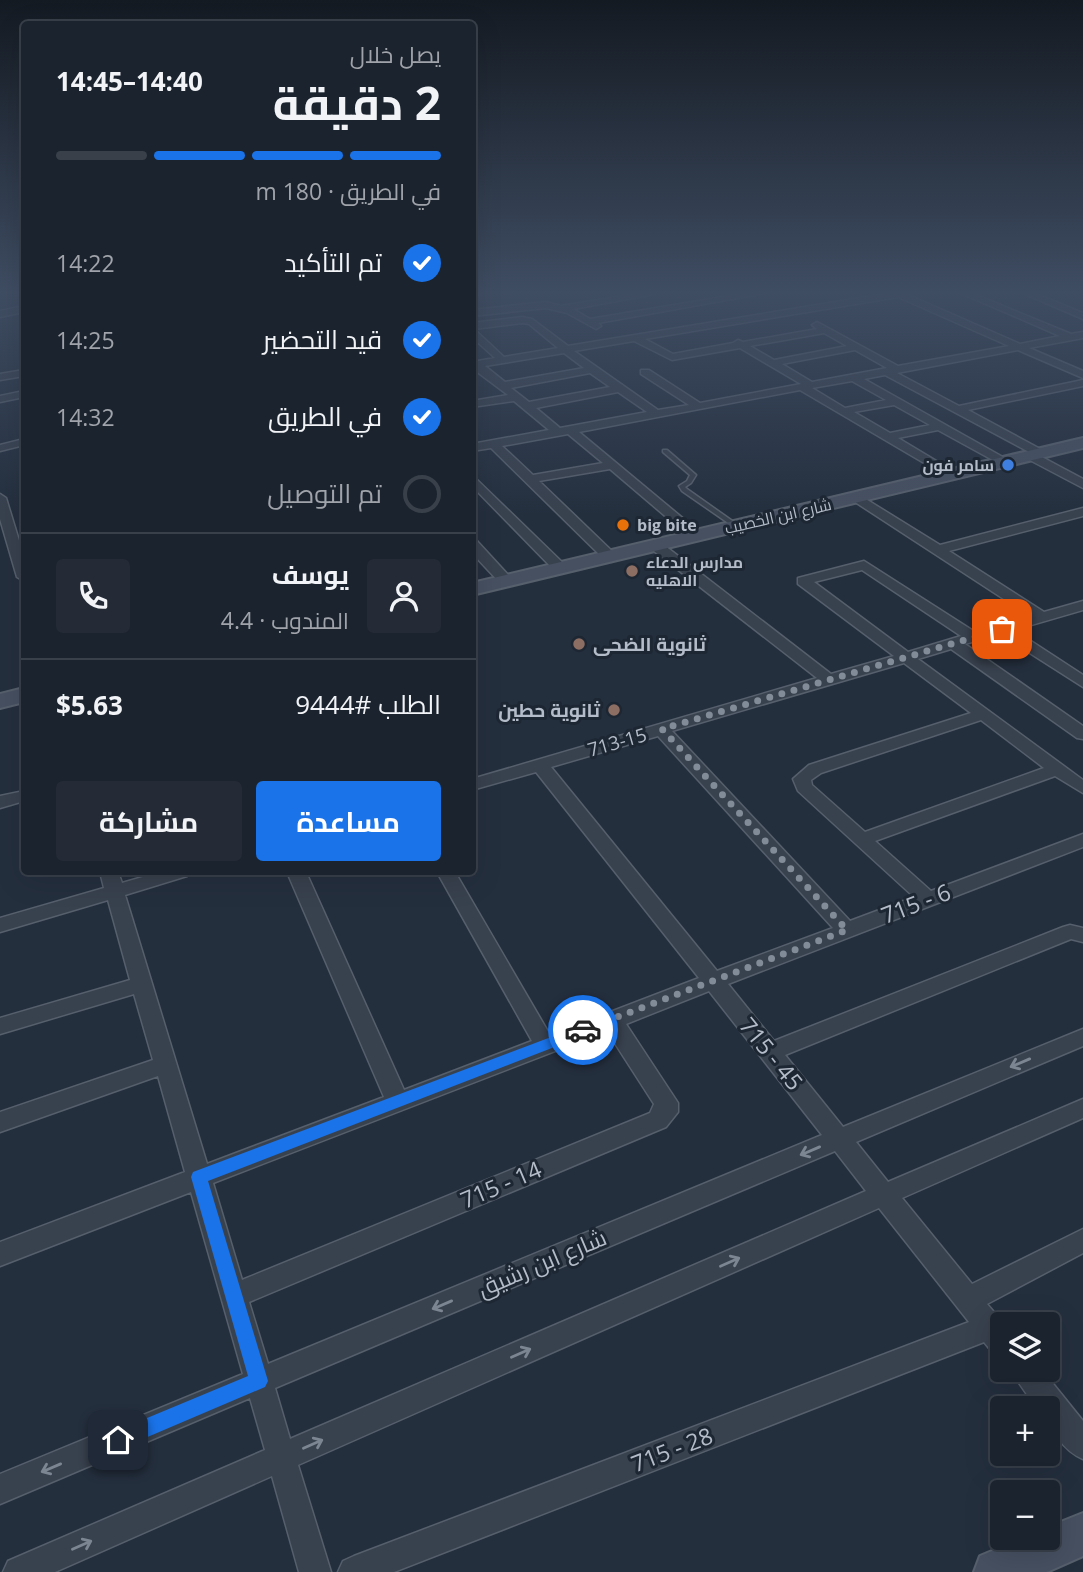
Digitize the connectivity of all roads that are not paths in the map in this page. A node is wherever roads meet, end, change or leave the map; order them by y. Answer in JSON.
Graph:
{"nodes":[{"id":1,"x":479,"y":367,"type":"edge"},
{"id":2,"x":589,"y":367,"type":"edge"},
{"id":3,"x":778,"y":367,"type":"edge"},
{"id":4,"x":887,"y":367,"type":"edge"},
{"id":5,"x":905,"y":367,"type":"edge"},
{"id":6,"x":1066,"y":367,"type":"edge"},
{"id":7,"x":592,"y":370,"type":"junction"},
{"id":8,"x":891,"y":370,"type":"junction"},
{"id":9,"x":645,"y":372,"type":"dead end"},
{"id":10,"x":21,"y":374,"type":"edge"},
{"id":11,"x":1083,"y":375,"type":"edge"},
{"id":12,"x":0,"y":377,"type":"edge"},
{"id":13,"x":853,"y":377,"type":"junction"},
{"id":14,"x":1083,"y":383,"type":"edge"},
{"id":15,"x":503,"y":386,"type":"junction"},
{"id":16,"x":806,"y":386,"type":"junction"},
{"id":17,"x":619,"y":389,"type":"junction"},
{"id":18,"x":21,"y":395,"type":"edge"},
{"id":19,"x":517,"y":397,"type":"junction"},
{"id":20,"x":0,"y":399,"type":"edge"},
{"id":21,"x":896,"y":401,"type":"junction"},
{"id":22,"x":476,"y":403,"type":"edge"},
{"id":23,"x":527,"y":406,"type":"junction"},
{"id":24,"x":698,"y":406,"type":"junction"},
{"id":25,"x":958,"y":409,"type":"junction"},
{"id":26,"x":844,"y":411,"type":"junction"},
{"id":27,"x":656,"y":414,"type":"junction"},
{"id":28,"x":939,"y":426,"type":"junction"},
{"id":29,"x":564,"y":431,"type":"junction"},
{"id":30,"x":887,"y":437,"type":"junction"},
{"id":31,"x":21,"y":443,"type":"edge"},
{"id":32,"x":1083,"y":443,"type":"edge"},
{"id":33,"x":494,"y":444,"type":"junction"},
{"id":34,"x":476,"y":447,"type":"edge"},
{"id":35,"x":0,"y":448,"type":"edge"},
{"id":36,"x":664,"y":451,"type":"dead end"},
{"id":37,"x":1035,"y":454,"type":"junction"},
{"id":38,"x":1004,"y":462,"type":"junction"},
{"id":39,"x":612,"y":465,"type":"junction"},
{"id":40,"x":952,"y":474,"type":"junction"},
{"id":41,"x":530,"y":479,"type":"junction"},
{"id":42,"x":476,"y":483,"type":"edge"},
{"id":43,"x":1083,"y":484,"type":"edge"},
{"id":44,"x":856,"y":497,"type":"junction"},
{"id":45,"x":0,"y":498,"type":"edge"},
{"id":46,"x":1083,"y":512,"type":"edge"},
{"id":47,"x":736,"y":526,"type":"junction"},
{"id":48,"x":696,"y":535,"type":"junction"},
{"id":49,"x":655,"y":545,"type":"junction"},
{"id":50,"x":20,"y":546,"type":"edge"},
{"id":51,"x":476,"y":548,"type":"edge"},
{"id":52,"x":0,"y":550,"type":"edge"},
{"id":53,"x":937,"y":550,"type":"junction"},
{"id":54,"x":609,"y":556,"type":"junction"},
{"id":55,"x":560,"y":568,"type":"junction"},
{"id":56,"x":506,"y":581,"type":"junction"},
{"id":57,"x":476,"y":588,"type":"edge"},
{"id":58,"x":1083,"y":605,"type":"edge"},
{"id":59,"x":1065,"y":610,"type":"junction"},
{"id":60,"x":1042,"y":617,"type":"junction"},
{"id":61,"x":1083,"y":621,"type":"edge"},
{"id":62,"x":1002,"y":629,"type":"junction"},
{"id":63,"x":972,"y":637,"type":"junction"},
{"id":64,"x":953,"y":643,"type":"junction"},
{"id":65,"x":907,"y":657,"type":"junction"},
{"id":66,"x":828,"y":680,"type":"junction"},
{"id":67,"x":1083,"y":682,"type":"edge"},
{"id":68,"x":21,"y":696,"type":"edge"},
{"id":69,"x":0,"y":701,"type":"edge"},
{"id":70,"x":984,"y":714,"type":"junction"},
{"id":71,"x":662,"y":729,"type":"junction"},
{"id":72,"x":1083,"y":734,"type":"edge"},
{"id":73,"x":540,"y":765,"type":"junction"},
{"id":74,"x":1057,"y":769,"type":"junction"},
{"id":75,"x":476,"y":784,"type":"edge"},
{"id":76,"x":1083,"y":788,"type":"edge"},
{"id":77,"x":21,"y":797,"type":"edge"},
{"id":78,"x":0,"y":802,"type":"edge"},
{"id":79,"x":862,"y":839,"type":"junction"},
{"id":80,"x":1083,"y":840,"type":"edge"},
{"id":81,"x":157,"y":875,"type":"edge"},
{"id":82,"x":297,"y":875,"type":"edge"},
{"id":83,"x":448,"y":875,"type":"edge"},
{"id":84,"x":112,"y":881,"type":"edge"},
{"id":85,"x":928,"y":899,"type":"junction"},
{"id":86,"x":0,"y":925,"type":"edge"},
{"id":87,"x":847,"y":930,"type":"junction"},
{"id":88,"x":1083,"y":935,"type":"edge"},
{"id":89,"x":712,"y":981,"type":"junction"},
{"id":90,"x":142,"y":984,"type":"junction"},
{"id":91,"x":612,"y":1020,"type":"junction"},
{"id":92,"x":0,"y":1026,"type":"edge"},
{"id":93,"x":1083,"y":1037,"type":"edge"},
{"id":94,"x":545,"y":1045,"type":"junction"},
{"id":95,"x":770,"y":1052,"type":"junction"},
{"id":96,"x":166,"y":1065,"type":"junction"},
{"id":97,"x":397,"y":1101,"type":"junction"},
{"id":98,"x":1083,"y":1108,"type":"edge"},
{"id":99,"x":0,"y":1122,"type":"edge"},
{"id":100,"x":839,"y":1139,"type":"junction"},
{"id":101,"x":199,"y":1177,"type":"junction"},
{"id":102,"x":884,"y":1195,"type":"junction"},
{"id":103,"x":1083,"y":1240,"type":"edge"},
{"id":104,"x":0,"y":1254,"type":"edge"},
{"id":105,"x":234,"y":1296,"type":"junction"},
{"id":106,"x":968,"y":1300,"type":"junction"},
{"id":107,"x":990,"y":1328,"type":"edge"},
{"id":108,"x":990,"y":1337,"type":"edge"},
{"id":109,"x":259,"y":1381,"type":"junction"},
{"id":110,"x":1034,"y":1382,"type":"edge"},
{"id":111,"x":1083,"y":1444,"type":"edge"},
{"id":112,"x":281,"y":1457,"type":"junction"},
{"id":113,"x":0,"y":1489,"type":"edge"},
{"id":114,"x":1083,"y":1534,"type":"edge"},
{"id":115,"x":19,"y":1572,"type":"edge"},
{"id":116,"x":315,"y":1572,"type":"edge"},
{"id":117,"x":354,"y":1572,"type":"edge"},
{"id":118,"x":996,"y":1572,"type":"edge"}],
"edges":[{"from":1,"to":15,"type":"street"},
{"from":2,"to":7,"type":"street"},
{"from":3,"to":16,"type":"street"},
{"from":4,"to":8,"type":"street"},
{"from":5,"to":8,"type":"street"},
{"from":6,"to":11,"type":"street"},
{"from":7,"to":15,"type":"street"},
{"from":7,"to":17,"type":"street"},
{"from":8,"to":13,"type":"street"},
{"from":8,"to":25,"type":"street"},
{"from":9,"to":24,"type":"street"},
{"from":10,"to":12,"type":"street"},
{"from":13,"to":16,"type":"street"},
{"from":13,"to":21,"type":"street"},
{"from":14,"to":25,"type":"street"},
{"from":15,"to":19,"type":"street"},
{"from":16,"to":24,"type":"street"},
{"from":16,"to":26,"type":"street"},
{"from":17,"to":23,"type":"street"},
{"from":17,"to":27,"type":"street"},
{"from":18,"to":20,"type":"street"},
{"from":19,"to":22,"type":"street"},
{"from":19,"to":23,"type":"street"},
{"from":21,"to":26,"type":"street"},
{"from":21,"to":28,"type":"street"},
{"from":23,"to":29,"type":"street"},
{"from":24,"to":27,"type":"street"},
{"from":25,"to":37,"type":"street"},
{"from":26,"to":30,"type":"street"},
{"from":27,"to":29,"type":"street"},
{"from":28,"to":30,"type":"street"},
{"from":28,"to":38,"type":"street"},
{"from":29,"to":33,"type":"street"},
{"from":29,"to":39,"type":"street"},
{"from":30,"to":40,"type":"street"},
{"from":31,"to":35,"type":"street"},
{"from":32,"to":37,"type":"street","name":"شارع ابن الخصيب"},
{"from":33,"to":34,"type":"street"},
{"from":33,"to":41,"type":"street"},
{"from":36,"to":47,"type":"lane"},
{"from":37,"to":38,"type":"street","name":"شارع ابن الخصيب"},
{"from":37,"to":43,"type":"street"},
{"from":38,"to":40,"type":"street","name":"شارع ابن الخصيب"},
{"from":39,"to":41,"type":"street"},
{"from":39,"to":48,"type":"street"},
{"from":40,"to":44,"type":"street","name":"شارع ابن الخصيب"},
{"from":41,"to":54,"type":"street"},
{"from":42,"to":55,"type":"street"},
{"from":44,"to":47,"type":"street","name":"شارع ابن الخصيب"},
{"from":44,"to":53,"type":"street"},
{"from":45,"to":50,"type":"street"},
{"from":46,"to":53,"type":"street"},
{"from":47,"to":48,"type":"street","name":"شارع ابن الخصيب"},
{"from":48,"to":49,"type":"street","name":"شارع ابن الخصيب"},
{"from":49,"to":54,"type":"street","name":"شارع ابن الخصيب"},
{"from":49,"to":66,"type":"street"},
{"from":50,"to":52,"type":"street"},
{"from":51,"to":56,"type":"street"},
{"from":53,"to":60,"type":"street"},
{"from":54,"to":55,"type":"street","name":"شارع ابن الخصيب"},
{"from":55,"to":56,"type":"street","name":"شارع ابن الخصيب"},
{"from":56,"to":57,"type":"street","name":"شارع ابن الخصيب"},
{"from":58,"to":59,"type":"street","name":"713-15"},
{"from":59,"to":60,"type":"street","name":"713-15"},
{"from":59,"to":61,"type":"street"},
{"from":60,"to":62,"type":"street","name":"713-15"},
{"from":62,"to":63,"type":"street","name":"713-15"},
{"from":62,"to":67,"type":"street"},
{"from":63,"to":64,"type":"street","name":"713-15"},
{"from":63,"to":65,"type":"street"},
{"from":64,"to":65,"type":"street","name":"713-15"},
{"from":64,"to":72,"type":"street"},
{"from":65,"to":66,"type":"street","name":"713-15"},
{"from":65,"to":70,"type":"street"},
{"from":66,"to":71,"type":"street","name":"713-15"},
{"from":68,"to":69,"type":"street"},
{"from":70,"to":74,"type":"street"},
{"from":70,"to":79,"type":"street"},
{"from":71,"to":73,"type":"street","name":"713-15"},
{"from":71,"to":87,"type":"street"},
{"from":73,"to":75,"type":"street","name":"713-15"},
{"from":73,"to":89,"type":"street","name":"715 - 45"},
{"from":74,"to":76,"type":"street"},
{"from":74,"to":79,"type":"street"},
{"from":77,"to":78,"type":"street"},
{"from":79,"to":85,"type":"street"},
{"from":80,"to":85,"type":"street","name":"715 - 6"},
{"from":81,"to":84,"type":"street"},
{"from":82,"to":97,"type":"street"},
{"from":83,"to":94,"type":"street"},
{"from":84,"to":86,"type":"street"},
{"from":84,"to":90,"type":"street"},
{"from":85,"to":87,"type":"street","name":"715 - 6"},
{"from":87,"to":89,"type":"street","name":"715 - 6"},
{"from":88,"to":95,"type":"street"},
{"from":89,"to":91,"type":"street","name":"715 - 6"},
{"from":89,"to":95,"type":"street","name":"715 - 45"},
{"from":90,"to":92,"type":"street"},
{"from":90,"to":96,"type":"street"},
{"from":91,"to":94,"type":"street","name":"715 - 6"},
{"from":91,"to":105,"type":"street","name":"715 - 14"},
{"from":93,"to":100,"type":"street","name":"شارع ابن رشيق","one_way":true},
{"from":94,"to":97,"type":"street","name":"715 - 6"},
{"from":95,"to":100,"type":"street","name":"715 - 45"},
{"from":96,"to":99,"type":"street"},
{"from":96,"to":101,"type":"street"},
{"from":97,"to":101,"type":"street","name":"715 - 6"},
{"from":98,"to":102,"type":"street"},
{"from":100,"to":102,"type":"street","name":"715 - 45"},
{"from":100,"to":109,"type":"street","name":"شارع ابن رشيق","one_way":true},
{"from":101,"to":104,"type":"street","name":"715 - 6"},
{"from":101,"to":105,"type":"street"},
{"from":102,"to":106,"type":"street","name":"715 - 45"},
{"from":112,"to":102,"type":"street","one_way":true},
{"from":103,"to":106,"type":"street"},
{"from":105,"to":109,"type":"street"},
{"from":106,"to":107,"type":"street","name":"715 - 45"},
{"from":108,"to":117,"type":"street","name":"715 - 28"},
{"from":109,"to":112,"type":"street"},
{"from":109,"to":113,"type":"street","name":"شارع ابن رشيق","one_way":true},
{"from":110,"to":111,"type":"street"},
{"from":115,"to":112,"type":"street","one_way":true},
{"from":112,"to":116,"type":"street"},
{"from":114,"to":118,"type":"street"}]}
